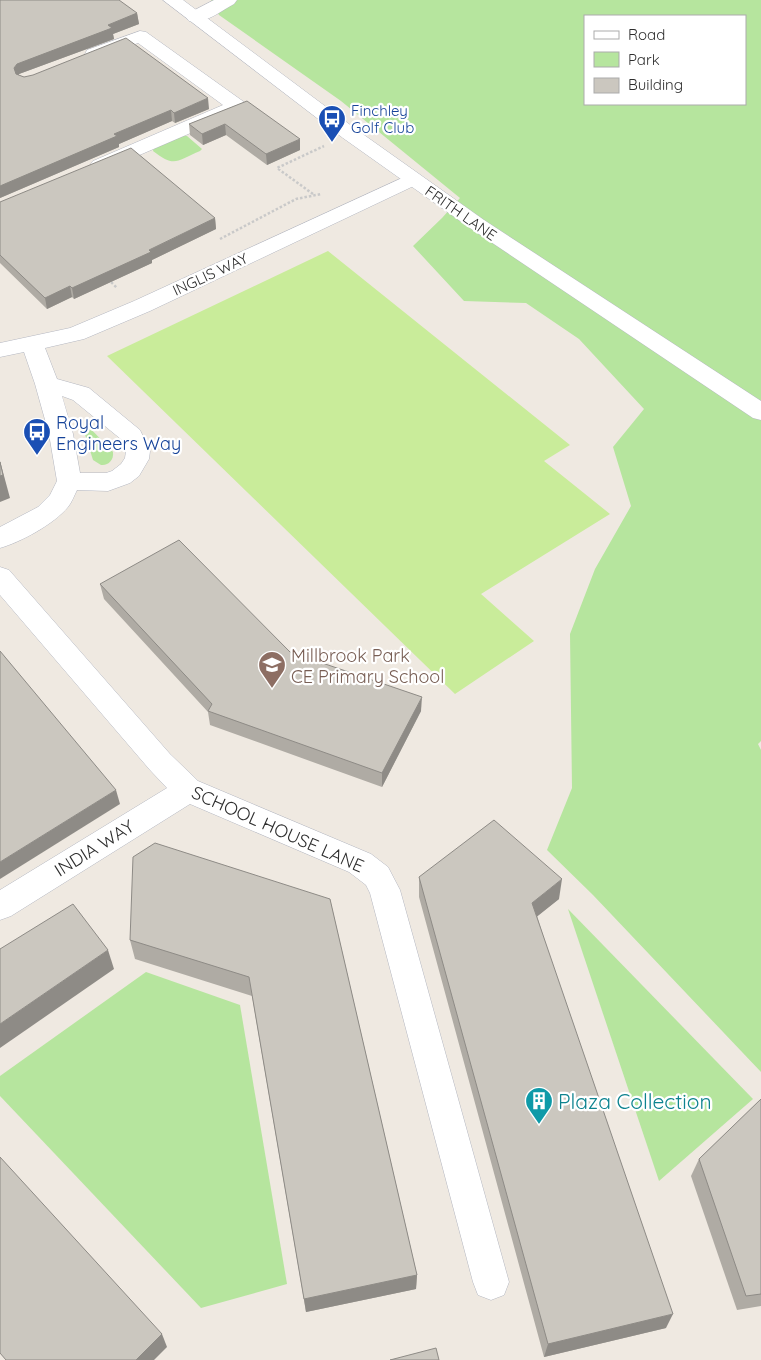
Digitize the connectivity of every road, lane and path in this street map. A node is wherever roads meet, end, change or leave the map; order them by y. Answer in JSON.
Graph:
{"nodes":[{"id":1,"x":172,"y":0,"type":"edge"},
{"id":2,"x":228,"y":0,"type":"edge"},
{"id":3,"x":195,"y":17,"type":"junction"},
{"id":4,"x":79,"y":60,"type":"edge"},
{"id":5,"x":350,"y":134,"type":"junction"},
{"id":6,"x":85,"y":171,"type":"edge"},
{"id":7,"x":413,"y":179,"type":"junction"},
{"id":8,"x":313,"y":195,"type":"dead end"},
{"id":9,"x":103,"y":275,"type":"edge"},
{"id":10,"x":117,"y":288,"type":"dead end"},
{"id":11,"x":32,"y":344,"type":"junction"},
{"id":12,"x":0,"y":350,"type":"edge"},
{"id":13,"x":47,"y":384,"type":"junction"},
{"id":14,"x":761,"y":412,"type":"edge"},
{"id":15,"x":69,"y":480,"type":"junction"},
{"id":16,"x":0,"y":539,"type":"edge"},
{"id":17,"x":0,"y":577,"type":"edge"},
{"id":18,"x":188,"y":790,"type":"junction"},
{"id":19,"x":0,"y":906,"type":"edge"},
{"id":20,"x":491,"y":1282,"type":"dead end"}],
"edges":[{"from":1,"to":3,"type":"street","name":"FRITH LANE"},
{"from":2,"to":3,"type":"street"},
{"from":3,"to":5,"type":"street","name":"FRITH LANE"},
{"from":4,"to":6,"type":"street"},
{"from":5,"to":7,"type":"street","name":"FRITH LANE"},
{"from":5,"to":8,"type":"path"},
{"from":7,"to":11,"type":"street","name":"INGLIS WAY"},
{"from":7,"to":14,"type":"street","name":"FRITH LANE"},
{"from":9,"to":10,"type":"path"},
{"from":11,"to":12,"type":"street","name":"INGLIS WAY"},
{"from":11,"to":13,"type":"street"},
{"from":13,"to":15,"type":"street"},
{"from":13,"to":15,"type":"street"},
{"from":15,"to":16,"type":"street"},
{"from":17,"to":18,"type":"street","name":"SCHOOL HOUSE LANE"},
{"from":18,"to":19,"type":"street","name":"INDIA WAY"},
{"from":18,"to":20,"type":"street","name":"SCHOOL HOUSE LANE"}]}
